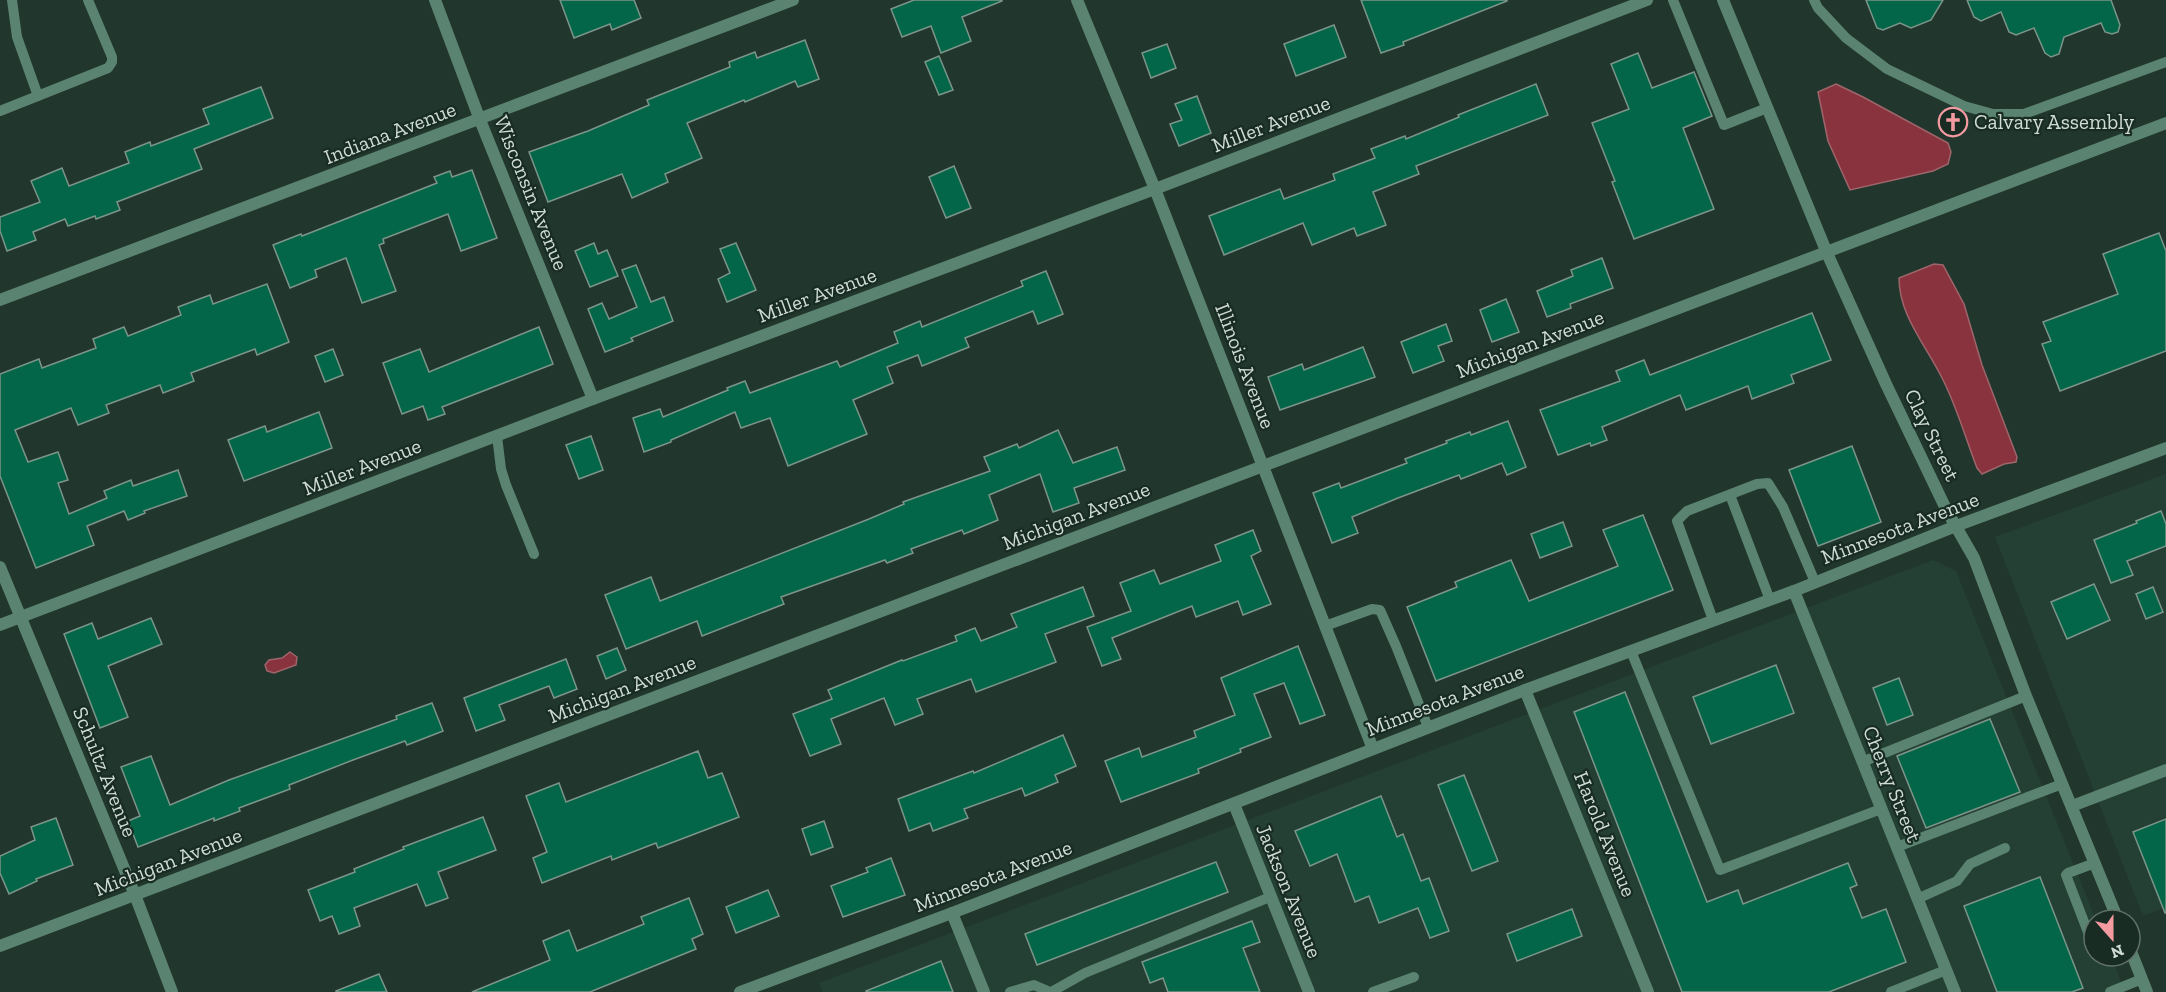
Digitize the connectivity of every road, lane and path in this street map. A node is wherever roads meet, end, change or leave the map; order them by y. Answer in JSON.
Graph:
{"nodes":[{"id":1,"x":12,"y":0,"type":"edge"},
{"id":2,"x":88,"y":0,"type":"edge"},
{"id":3,"x":435,"y":0,"type":"edge"},
{"id":4,"x":793,"y":0,"type":"edge"},
{"id":5,"x":1077,"y":0,"type":"edge"},
{"id":6,"x":1647,"y":0,"type":"edge"},
{"id":7,"x":1673,"y":0,"type":"edge"},
{"id":8,"x":1723,"y":0,"type":"edge"},
{"id":9,"x":1814,"y":0,"type":"edge"},
{"id":10,"x":2166,"y":62,"type":"edge"},
{"id":11,"x":38,"y":96,"type":"junction"},
{"id":12,"x":1767,"y":108,"type":"junction"},
{"id":13,"x":0,"y":111,"type":"edge"},
{"id":14,"x":480,"y":120,"type":"junction"},
{"id":15,"x":2166,"y":123,"type":"edge"},
{"id":16,"x":1155,"y":189,"type":"junction"},
{"id":17,"x":1827,"y":253,"type":"junction"},
{"id":18,"x":0,"y":300,"type":"edge"},
{"id":19,"x":593,"y":399,"type":"junction"},
{"id":20,"x":497,"y":436,"type":"junction"},
{"id":21,"x":2166,"y":448,"type":"edge"},
{"id":22,"x":1263,"y":466,"type":"junction"},
{"id":23,"x":1730,"y":495,"type":"junction"},
{"id":24,"x":1956,"y":526,"type":"junction"},
{"id":25,"x":534,"y":555,"type":"dead end"},
{"id":26,"x":0,"y":567,"type":"edge"},
{"id":27,"x":1815,"y":582,"type":"junction"},
{"id":28,"x":1794,"y":591,"type":"junction"},
{"id":29,"x":1770,"y":600,"type":"junction"},
{"id":30,"x":21,"y":618,"type":"junction"},
{"id":31,"x":1713,"y":620,"type":"junction"},
{"id":32,"x":0,"y":625,"type":"edge"},
{"id":33,"x":1325,"y":626,"type":"junction"},
{"id":34,"x":1631,"y":651,"type":"junction"},
{"id":35,"x":1525,"y":690,"type":"junction"},
{"id":36,"x":2026,"y":696,"type":"junction"},
{"id":37,"x":1428,"y":727,"type":"junction"},
{"id":38,"x":1373,"y":749,"type":"junction"},
{"id":39,"x":1862,"y":762,"type":"junction"},
{"id":40,"x":2166,"y":770,"type":"edge"},
{"id":41,"x":2062,"y":784,"type":"junction"},
{"id":42,"x":1234,"y":804,"type":"junction"},
{"id":43,"x":2072,"y":806,"type":"junction"},
{"id":44,"x":1881,"y":809,"type":"junction"},
{"id":45,"x":1897,"y":847,"type":"junction"},
{"id":46,"x":2005,"y":848,"type":"dead end"},
{"id":47,"x":2095,"y":862,"type":"junction"},
{"id":48,"x":135,"y":895,"type":"junction"},
{"id":49,"x":1270,"y":897,"type":"junction"},
{"id":50,"x":1917,"y":899,"type":"junction"},
{"id":51,"x":2113,"y":908,"type":"edge"},
{"id":52,"x":952,"y":913,"type":"junction"},
{"id":53,"x":2082,"y":914,"type":"edge"},
{"id":54,"x":0,"y":946,"type":"edge"},
{"id":55,"x":2138,"y":968,"type":"edge"},
{"id":56,"x":1946,"y":970,"type":"junction"},
{"id":57,"x":1414,"y":977,"type":"dead end"},
{"id":58,"x":2142,"y":979,"type":"junction"},
{"id":59,"x":172,"y":992,"type":"edge"},
{"id":60,"x":740,"y":992,"type":"edge"},
{"id":61,"x":984,"y":992,"type":"edge"},
{"id":62,"x":1010,"y":992,"type":"edge"},
{"id":63,"x":1051,"y":992,"type":"edge"},
{"id":64,"x":1309,"y":992,"type":"edge"},
{"id":65,"x":1373,"y":992,"type":"edge"},
{"id":66,"x":1648,"y":992,"type":"edge"},
{"id":67,"x":1891,"y":992,"type":"edge"},
{"id":68,"x":1955,"y":992,"type":"edge"},
{"id":69,"x":2110,"y":992,"type":"edge"},
{"id":70,"x":2147,"y":992,"type":"edge"}],
"edges":[{"from":1,"to":11,"type":"lane"},
{"from":2,"to":11,"type":"lane"},
{"from":3,"to":14,"type":"street","name":"Wisconsin Avenue"},
{"from":4,"to":14,"type":"street","name":"Indiana Avenue"},
{"from":5,"to":16,"type":"street","name":"Illinois Avenue"},
{"from":6,"to":16,"type":"street","name":"Miller Avenue"},
{"from":7,"to":12,"type":"lane"},
{"from":8,"to":12,"type":"street","name":"Clay Street"},
{"from":9,"to":10,"type":"lane"},
{"from":11,"to":13,"type":"lane"},
{"from":12,"to":17,"type":"street","name":"Clay Street"},
{"from":14,"to":18,"type":"street","name":"Indiana Avenue"},
{"from":14,"to":19,"type":"street","name":"Wisconsin Avenue"},
{"from":15,"to":17,"type":"street","name":"Michigan Avenue"},
{"from":16,"to":19,"type":"street","name":"Miller Avenue"},
{"from":16,"to":22,"type":"street","name":"Illinois Avenue"},
{"from":17,"to":22,"type":"street","name":"Michigan Avenue"},
{"from":17,"to":24,"type":"street","name":"Clay Street"},
{"from":19,"to":20,"type":"street","name":"Miller Avenue"},
{"from":20,"to":25,"type":"lane"},
{"from":20,"to":30,"type":"street","name":"Miller Avenue"},
{"from":21,"to":24,"type":"street","name":"Minnesota Avenue"},
{"from":22,"to":33,"type":"street","name":"Illinois Avenue"},
{"from":22,"to":48,"type":"street","name":"Michigan Avenue"},
{"from":23,"to":27,"type":"lane"},
{"from":23,"to":29,"type":"lane"},
{"from":23,"to":31,"type":"lane"},
{"from":24,"to":27,"type":"street","name":"Minnesota Avenue"},
{"from":24,"to":36,"type":"street","name":"Clay Street"},
{"from":26,"to":30,"type":"street","name":"Schultz Avenue"},
{"from":27,"to":28,"type":"street","name":"Minnesota Avenue"},
{"from":28,"to":29,"type":"street","name":"Minnesota Avenue"},
{"from":28,"to":39,"type":"street","name":"Cherry Street"},
{"from":29,"to":31,"type":"street","name":"Minnesota Avenue"},
{"from":30,"to":32,"type":"street","name":"Miller Avenue"},
{"from":30,"to":48,"type":"street","name":"Schultz Avenue"},
{"from":31,"to":34,"type":"street","name":"Minnesota Avenue"},
{"from":33,"to":37,"type":"lane"},
{"from":33,"to":38,"type":"street","name":"Illinois Avenue"},
{"from":34,"to":35,"type":"street","name":"Minnesota Avenue"},
{"from":34,"to":44,"type":"lane"},
{"from":35,"to":37,"type":"street","name":"Minnesota Avenue"},
{"from":35,"to":66,"type":"street","name":"Harold Avenue"},
{"from":36,"to":39,"type":"lane"},
{"from":36,"to":41,"type":"street","name":"Clay Street"},
{"from":37,"to":38,"type":"street","name":"Minnesota Avenue"},
{"from":38,"to":42,"type":"street","name":"Minnesota Avenue"},
{"from":39,"to":44,"type":"street","name":"Cherry Street"},
{"from":40,"to":43,"type":"street"},
{"from":41,"to":43,"type":"street","name":"Clay Street"},
{"from":41,"to":45,"type":"lane"},
{"from":42,"to":49,"type":"street","name":"Jackson Avenue"},
{"from":42,"to":52,"type":"street","name":"Minnesota Avenue"},
{"from":43,"to":47,"type":"street","name":"Clay Street"},
{"from":44,"to":45,"type":"street","name":"Cherry Street"},
{"from":45,"to":50,"type":"street","name":"Cherry Street"},
{"from":46,"to":50,"type":"lane"},
{"from":47,"to":51,"type":"street","name":"Clay Street"},
{"from":47,"to":53,"type":"lane"},
{"from":48,"to":54,"type":"street","name":"Michigan Avenue"},
{"from":48,"to":59,"type":"street","name":"Schultz Avenue"},
{"from":49,"to":63,"type":"lane"},
{"from":49,"to":64,"type":"street","name":"Jackson Avenue"},
{"from":50,"to":56,"type":"street","name":"Cherry Street"},
{"from":52,"to":60,"type":"street","name":"Minnesota Avenue"},
{"from":52,"to":61,"type":"street"},
{"from":55,"to":58,"type":"street"},
{"from":56,"to":67,"type":"lane"},
{"from":56,"to":68,"type":"street","name":"Cherry Street"},
{"from":57,"to":65,"type":"lane"},
{"from":58,"to":69,"type":"lane"},
{"from":58,"to":70,"type":"street"},
{"from":62,"to":63,"type":"lane"}]}
